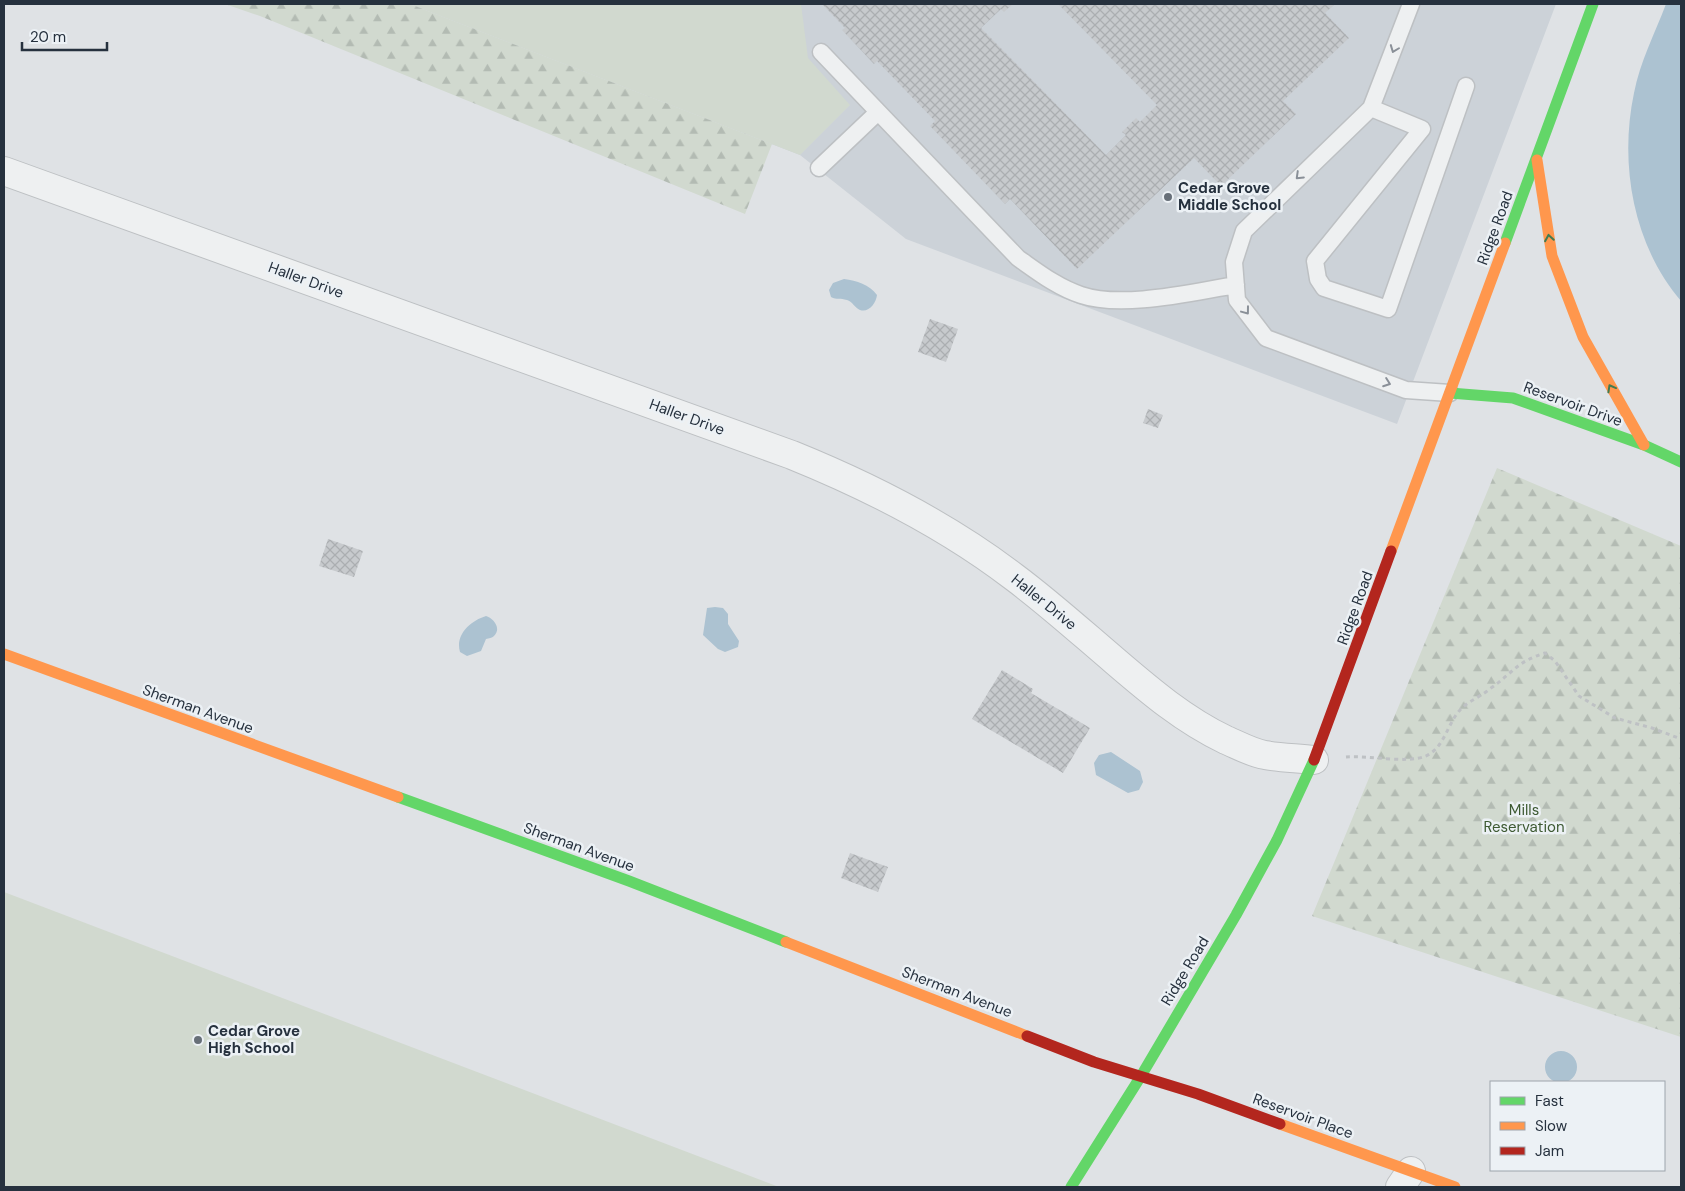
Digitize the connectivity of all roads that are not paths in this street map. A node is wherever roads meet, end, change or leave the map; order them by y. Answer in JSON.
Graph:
{"nodes":[{"id":1,"x":1411,"y":4,"type":"edge"},
{"id":2,"x":1593,"y":4,"type":"edge"},
{"id":3,"x":820,"y":52,"type":"dead end"},
{"id":4,"x":1466,"y":86,"type":"dead end"},
{"id":5,"x":1371,"y":108,"type":"junction"},
{"id":6,"x":878,"y":112,"type":"junction"},
{"id":7,"x":1422,"y":129,"type":"junction"},
{"id":8,"x":1447,"y":137,"type":"junction"},
{"id":9,"x":1537,"y":157,"type":"junction"},
{"id":10,"x":819,"y":168,"type":"dead end"},
{"id":11,"x":4,"y":171,"type":"edge"},
{"id":12,"x":1236,"y":285,"type":"junction"},
{"id":13,"x":1450,"y":393,"type":"junction"},
{"id":14,"x":1644,"y":445,"type":"junction"},
{"id":15,"x":1681,"y":462,"type":"edge"},
{"id":16,"x":4,"y":654,"type":"edge"},
{"id":17,"x":1314,"y":760,"type":"junction"},
{"id":18,"x":1140,"y":1076,"type":"junction"},
{"id":19,"x":1406,"y":1179,"type":"edge"},
{"id":20,"x":1071,"y":1187,"type":"edge"},
{"id":21,"x":1455,"y":1187,"type":"edge"}],
"edges":[{"from":1,"to":5,"type":"lane","one_way":true},
{"from":2,"to":9,"type":"street","name":"Ridge Road"},
{"from":3,"to":6,"type":"lane"},
{"from":4,"to":8,"type":"lane"},
{"from":5,"to":7,"type":"lane"},
{"from":5,"to":12,"type":"lane","one_way":true},
{"from":6,"to":10,"type":"lane"},
{"from":6,"to":12,"type":"lane"},
{"from":7,"to":8,"type":"lane"},
{"from":7,"to":8,"type":"lane"},
{"from":9,"to":13,"type":"street","name":"Ridge Road"},
{"from":14,"to":9,"type":"street","one_way":true},
{"from":11,"to":17,"type":"street","name":"Haller Drive"},
{"from":12,"to":13,"type":"lane","one_way":true},
{"from":13,"to":14,"type":"street","name":"Reservoir Drive"},
{"from":13,"to":17,"type":"street","name":"Ridge Road"},
{"from":14,"to":15,"type":"street","name":"Reservoir Drive"},
{"from":16,"to":18,"type":"street","name":"Sherman Avenue"},
{"from":17,"to":18,"type":"street","name":"Ridge Road"},
{"from":18,"to":19,"type":"street","name":"Reservoir Place"},
{"from":18,"to":20,"type":"street","name":"Ridge Road"},
{"from":19,"to":21,"type":"street","name":"Reservoir Place"}]}
